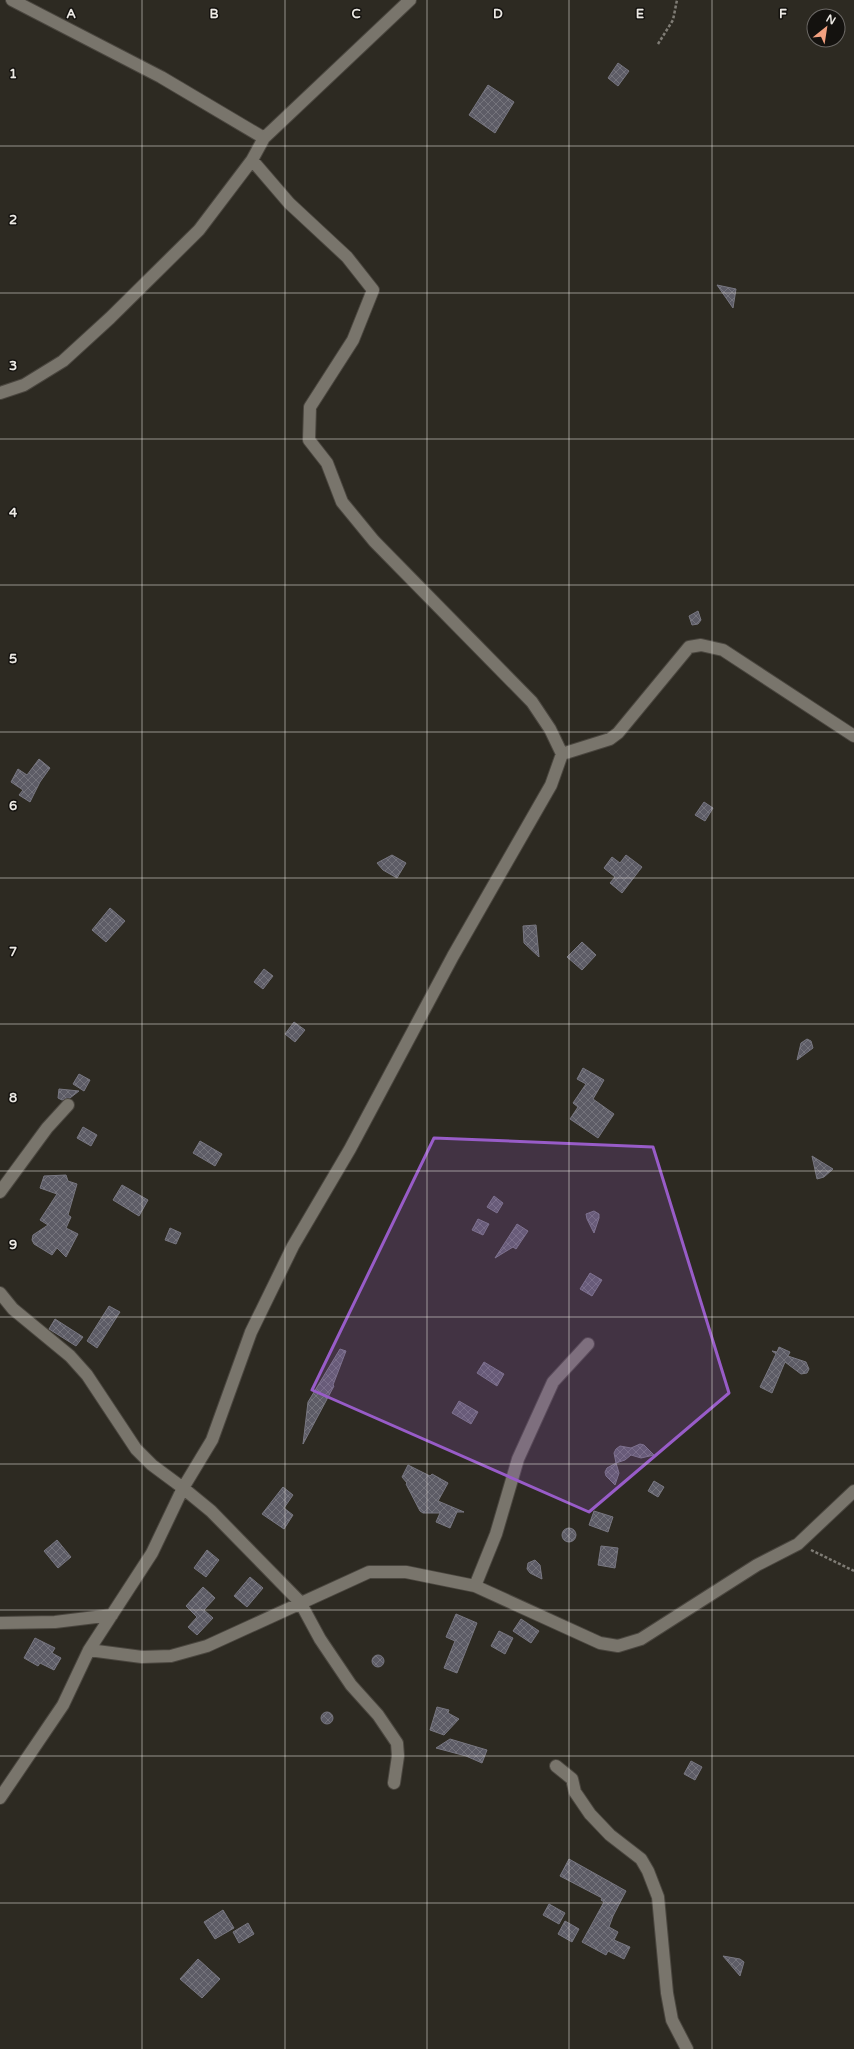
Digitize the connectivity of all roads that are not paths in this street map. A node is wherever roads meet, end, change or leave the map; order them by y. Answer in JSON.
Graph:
{"nodes":[{"id":1,"x":12,"y":0,"type":"edge"},
{"id":2,"x":410,"y":0,"type":"edge"},
{"id":3,"x":264,"y":138,"type":"junction"},
{"id":4,"x":252,"y":160,"type":"junction"},
{"id":5,"x":0,"y":393,"type":"edge"},
{"id":6,"x":854,"y":736,"type":"edge"},
{"id":7,"x":562,"y":754,"type":"junction"},
{"id":8,"x":68,"y":1105,"type":"dead end"},
{"id":9,"x":0,"y":1192,"type":"edge"},
{"id":10,"x":0,"y":1293,"type":"edge"},
{"id":11,"x":588,"y":1344,"type":"dead end"},
{"id":12,"x":183,"y":1488,"type":"junction"},
{"id":13,"x":854,"y":1491,"type":"edge"},
{"id":14,"x":476,"y":1586,"type":"junction"},
{"id":15,"x":300,"y":1602,"type":"junction"},
{"id":16,"x":112,"y":1615,"type":"junction"},
{"id":17,"x":0,"y":1624,"type":"edge"},
{"id":18,"x":90,"y":1650,"type":"junction"},
{"id":19,"x":556,"y":1766,"type":"dead end"},
{"id":20,"x":394,"y":1783,"type":"dead end"},
{"id":21,"x":0,"y":1798,"type":"edge"},
{"id":22,"x":687,"y":2049,"type":"edge"}],
"edges":[{"from":1,"to":3,"type":"street"},
{"from":2,"to":3,"type":"street"},
{"from":3,"to":4,"type":"street"},
{"from":4,"to":5,"type":"street"},
{"from":4,"to":7,"type":"street"},
{"from":6,"to":7,"type":"street"},
{"from":7,"to":12,"type":"street"},
{"from":8,"to":9,"type":"street"},
{"from":10,"to":12,"type":"street"},
{"from":11,"to":14,"type":"street"},
{"from":12,"to":15,"type":"street"},
{"from":12,"to":16,"type":"street"},
{"from":13,"to":14,"type":"street"},
{"from":14,"to":15,"type":"street"},
{"from":15,"to":18,"type":"street"},
{"from":15,"to":20,"type":"street"},
{"from":16,"to":17,"type":"street"},
{"from":16,"to":18,"type":"street"},
{"from":18,"to":21,"type":"street"},
{"from":19,"to":22,"type":"street"}]}
